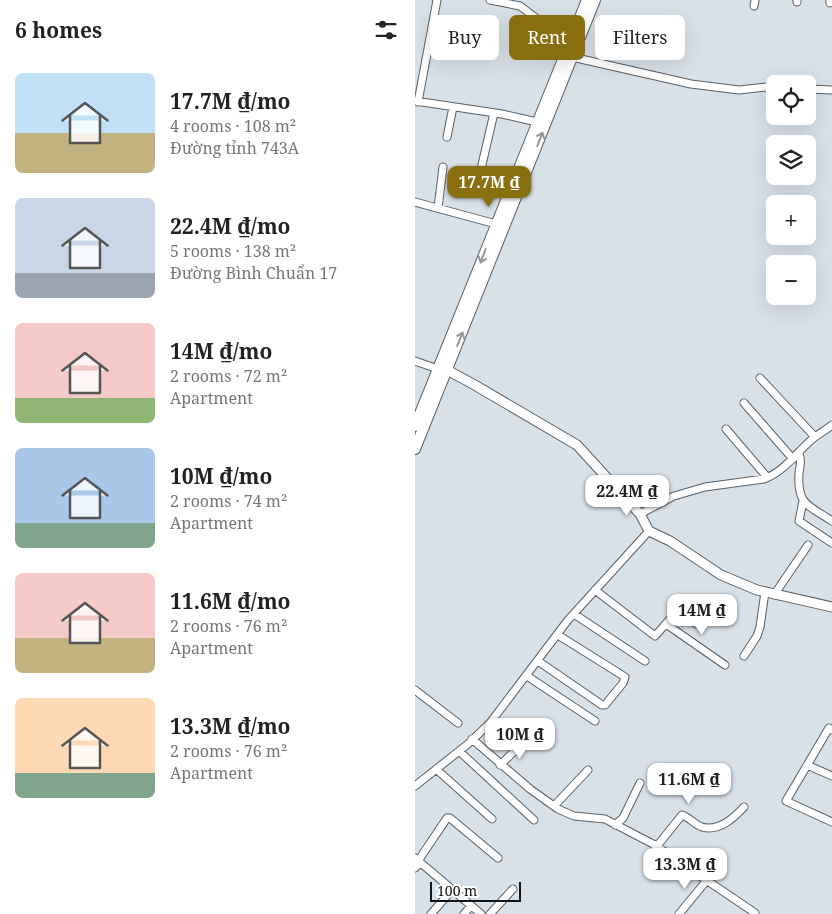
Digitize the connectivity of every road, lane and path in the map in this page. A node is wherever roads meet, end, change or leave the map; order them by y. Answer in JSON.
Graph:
{"nodes":[{"id":1,"x":437,"y":0,"type":"edge"},
{"id":2,"x":490,"y":0,"type":"edge"},
{"id":3,"x":587,"y":0,"type":"edge"},
{"id":4,"x":595,"y":0,"type":"edge"},
{"id":5,"x":532,"y":15,"type":"edge"},
{"id":6,"x":581,"y":15,"type":"edge"},
{"id":7,"x":585,"y":25,"type":"edge"},
{"id":8,"x":563,"y":60,"type":"edge"},
{"id":9,"x":571,"y":60,"type":"edge"},
{"id":10,"x":585,"y":60,"type":"edge"},
{"id":11,"x":766,"y":87,"type":"edge"},
{"id":12,"x":816,"y":89,"type":"edge"},
{"id":13,"x":832,"y":90,"type":"edge"},
{"id":14,"x":416,"y":102,"type":"edge"},
{"id":15,"x":453,"y":107,"type":"junction"},
{"id":16,"x":495,"y":113,"type":"junction"},
{"id":17,"x":537,"y":122,"type":"junction"},
{"id":18,"x":447,"y":136,"type":"dead end"},
{"id":19,"x":443,"y":167,"type":"dead end"},
{"id":20,"x":481,"y":169,"type":"dead end"},
{"id":21,"x":415,"y":202,"type":"edge"},
{"id":22,"x":438,"y":208,"type":"junction"},
{"id":23,"x":496,"y":224,"type":"junction"},
{"id":24,"x":494,"y":241,"type":"junction"},
{"id":25,"x":415,"y":361,"type":"edge"},
{"id":26,"x":443,"y":370,"type":"junction"},
{"id":27,"x":760,"y":378,"type":"dead end"},
{"id":28,"x":744,"y":403,"type":"dead end"},
{"id":29,"x":415,"y":426,"type":"edge"},
{"id":30,"x":726,"y":429,"type":"dead end"},
{"id":31,"x":830,"y":430,"type":"edge"},
{"id":32,"x":815,"y":437,"type":"junction"},
{"id":33,"x":415,"y":449,"type":"edge"},
{"id":34,"x":796,"y":456,"type":"junction"},
{"id":35,"x":767,"y":478,"type":"junction"},
{"id":36,"x":803,"y":502,"type":"junction"},
{"id":37,"x":640,"y":514,"type":"junction"},
{"id":38,"x":832,"y":521,"type":"edge"},
{"id":39,"x":649,"y":530,"type":"junction"},
{"id":40,"x":832,"y":543,"type":"edge"},
{"id":41,"x":808,"y":545,"type":"dead end"},
{"id":42,"x":595,"y":590,"type":"junction"},
{"id":43,"x":769,"y":594,"type":"junction"},
{"id":44,"x":832,"y":607,"type":"edge"},
{"id":45,"x":574,"y":614,"type":"junction"},
{"id":46,"x":666,"y":624,"type":"junction"},
{"id":47,"x":696,"y":624,"type":"dead end"},
{"id":48,"x":558,"y":635,"type":"junction"},
{"id":49,"x":744,"y":656,"type":"dead end"},
{"id":50,"x":538,"y":661,"type":"junction"},
{"id":51,"x":645,"y":661,"type":"dead end"},
{"id":52,"x":725,"y":665,"type":"dead end"},
{"id":53,"x":527,"y":676,"type":"junction"},
{"id":54,"x":415,"y":690,"type":"edge"},
{"id":55,"x":595,"y":721,"type":"dead end"},
{"id":56,"x":458,"y":723,"type":"dead end"},
{"id":57,"x":832,"y":730,"type":"edge"},
{"id":58,"x":472,"y":739,"type":"junction"},
{"id":59,"x":526,"y":740,"type":"dead end"},
{"id":60,"x":459,"y":751,"type":"junction"},
{"id":61,"x":500,"y":765,"type":"junction"},
{"id":62,"x":807,"y":765,"type":"junction"},
{"id":63,"x":436,"y":770,"type":"junction"},
{"id":64,"x":588,"y":770,"type":"dead end"},
{"id":65,"x":832,"y":776,"type":"edge"},
{"id":66,"x":640,"y":783,"type":"dead end"},
{"id":67,"x":415,"y":786,"type":"edge"},
{"id":68,"x":554,"y":806,"type":"junction"},
{"id":69,"x":744,"y":808,"type":"dead end"},
{"id":70,"x":492,"y":819,"type":"dead end"},
{"id":71,"x":533,"y":820,"type":"dead end"},
{"id":72,"x":832,"y":822,"type":"edge"},
{"id":73,"x":615,"y":825,"type":"junction"},
{"id":74,"x":657,"y":846,"type":"junction"},
{"id":75,"x":499,"y":858,"type":"dead end"},
{"id":76,"x":417,"y":862,"type":"edge"},
{"id":77,"x":707,"y":880,"type":"junction"},
{"id":78,"x":513,"y":889,"type":"dead end"},
{"id":79,"x":452,"y":890,"type":"junction"},
{"id":80,"x":471,"y":906,"type":"junction"},
{"id":81,"x":431,"y":914,"type":"edge"},
{"id":82,"x":465,"y":914,"type":"edge"},
{"id":83,"x":481,"y":914,"type":"edge"},
{"id":84,"x":490,"y":914,"type":"edge"},
{"id":85,"x":679,"y":914,"type":"edge"},
{"id":86,"x":755,"y":914,"type":"edge"}],
"edges":[{"from":1,"to":14,"type":"street"},
{"from":2,"to":5,"type":"street"},
{"from":3,"to":6,"type":"main road"},
{"from":4,"to":7,"type":"main road"},
{"from":8,"to":17,"type":"main road"},
{"from":24,"to":9,"type":"main road","one_way":true},
{"from":10,"to":11,"type":"street"},
{"from":12,"to":13,"type":"street"},
{"from":14,"to":15,"type":"street"},
{"from":15,"to":16,"type":"street"},
{"from":15,"to":18,"type":"street"},
{"from":16,"to":17,"type":"street"},
{"from":16,"to":20,"type":"street"},
{"from":17,"to":23,"type":"main road"},
{"from":19,"to":22,"type":"street"},
{"from":21,"to":22,"type":"street"},
{"from":22,"to":23,"type":"street"},
{"from":23,"to":24,"type":"main road"},
{"from":24,"to":26,"type":"main road"},
{"from":25,"to":26,"type":"street"},
{"from":26,"to":29,"type":"main road"},
{"from":26,"to":33,"type":"main road"},
{"from":26,"to":37,"type":"street"},
{"from":27,"to":32,"type":"street"},
{"from":28,"to":34,"type":"street"},
{"from":30,"to":35,"type":"street"},
{"from":31,"to":32,"type":"street"},
{"from":32,"to":34,"type":"street"},
{"from":34,"to":35,"type":"street"},
{"from":34,"to":36,"type":"street"},
{"from":35,"to":37,"type":"street"},
{"from":36,"to":38,"type":"street"},
{"from":36,"to":40,"type":"street"},
{"from":37,"to":39,"type":"street"},
{"from":39,"to":42,"type":"street"},
{"from":39,"to":43,"type":"street"},
{"from":41,"to":43,"type":"street"},
{"from":42,"to":45,"type":"street"},
{"from":42,"to":46,"type":"street"},
{"from":43,"to":44,"type":"street"},
{"from":43,"to":49,"type":"street"},
{"from":45,"to":48,"type":"street"},
{"from":45,"to":51,"type":"street"},
{"from":46,"to":47,"type":"street"},
{"from":46,"to":52,"type":"street"},
{"from":48,"to":50,"type":"street"},
{"from":48,"to":50,"type":"street"},
{"from":50,"to":53,"type":"street"},
{"from":53,"to":55,"type":"street"},
{"from":53,"to":58,"type":"street"},
{"from":54,"to":56,"type":"street"},
{"from":57,"to":62,"type":"street"},
{"from":58,"to":60,"type":"street"},
{"from":58,"to":61,"type":"street"},
{"from":59,"to":61,"type":"street"},
{"from":60,"to":63,"type":"street"},
{"from":60,"to":71,"type":"street"},
{"from":61,"to":68,"type":"street"},
{"from":62,"to":65,"type":"street"},
{"from":62,"to":72,"type":"street"},
{"from":63,"to":67,"type":"street"},
{"from":63,"to":70,"type":"street"},
{"from":64,"to":68,"type":"street"},
{"from":66,"to":73,"type":"street"},
{"from":68,"to":73,"type":"street"},
{"from":69,"to":74,"type":"street"},
{"from":73,"to":74,"type":"street"},
{"from":74,"to":77,"type":"street"},
{"from":75,"to":76,"type":"street"},
{"from":76,"to":79,"type":"street"},
{"from":77,"to":85,"type":"street"},
{"from":77,"to":86,"type":"street"},
{"from":78,"to":84,"type":"street"},
{"from":79,"to":80,"type":"street"},
{"from":79,"to":81,"type":"street"},
{"from":80,"to":82,"type":"street"},
{"from":80,"to":83,"type":"street"}]}
